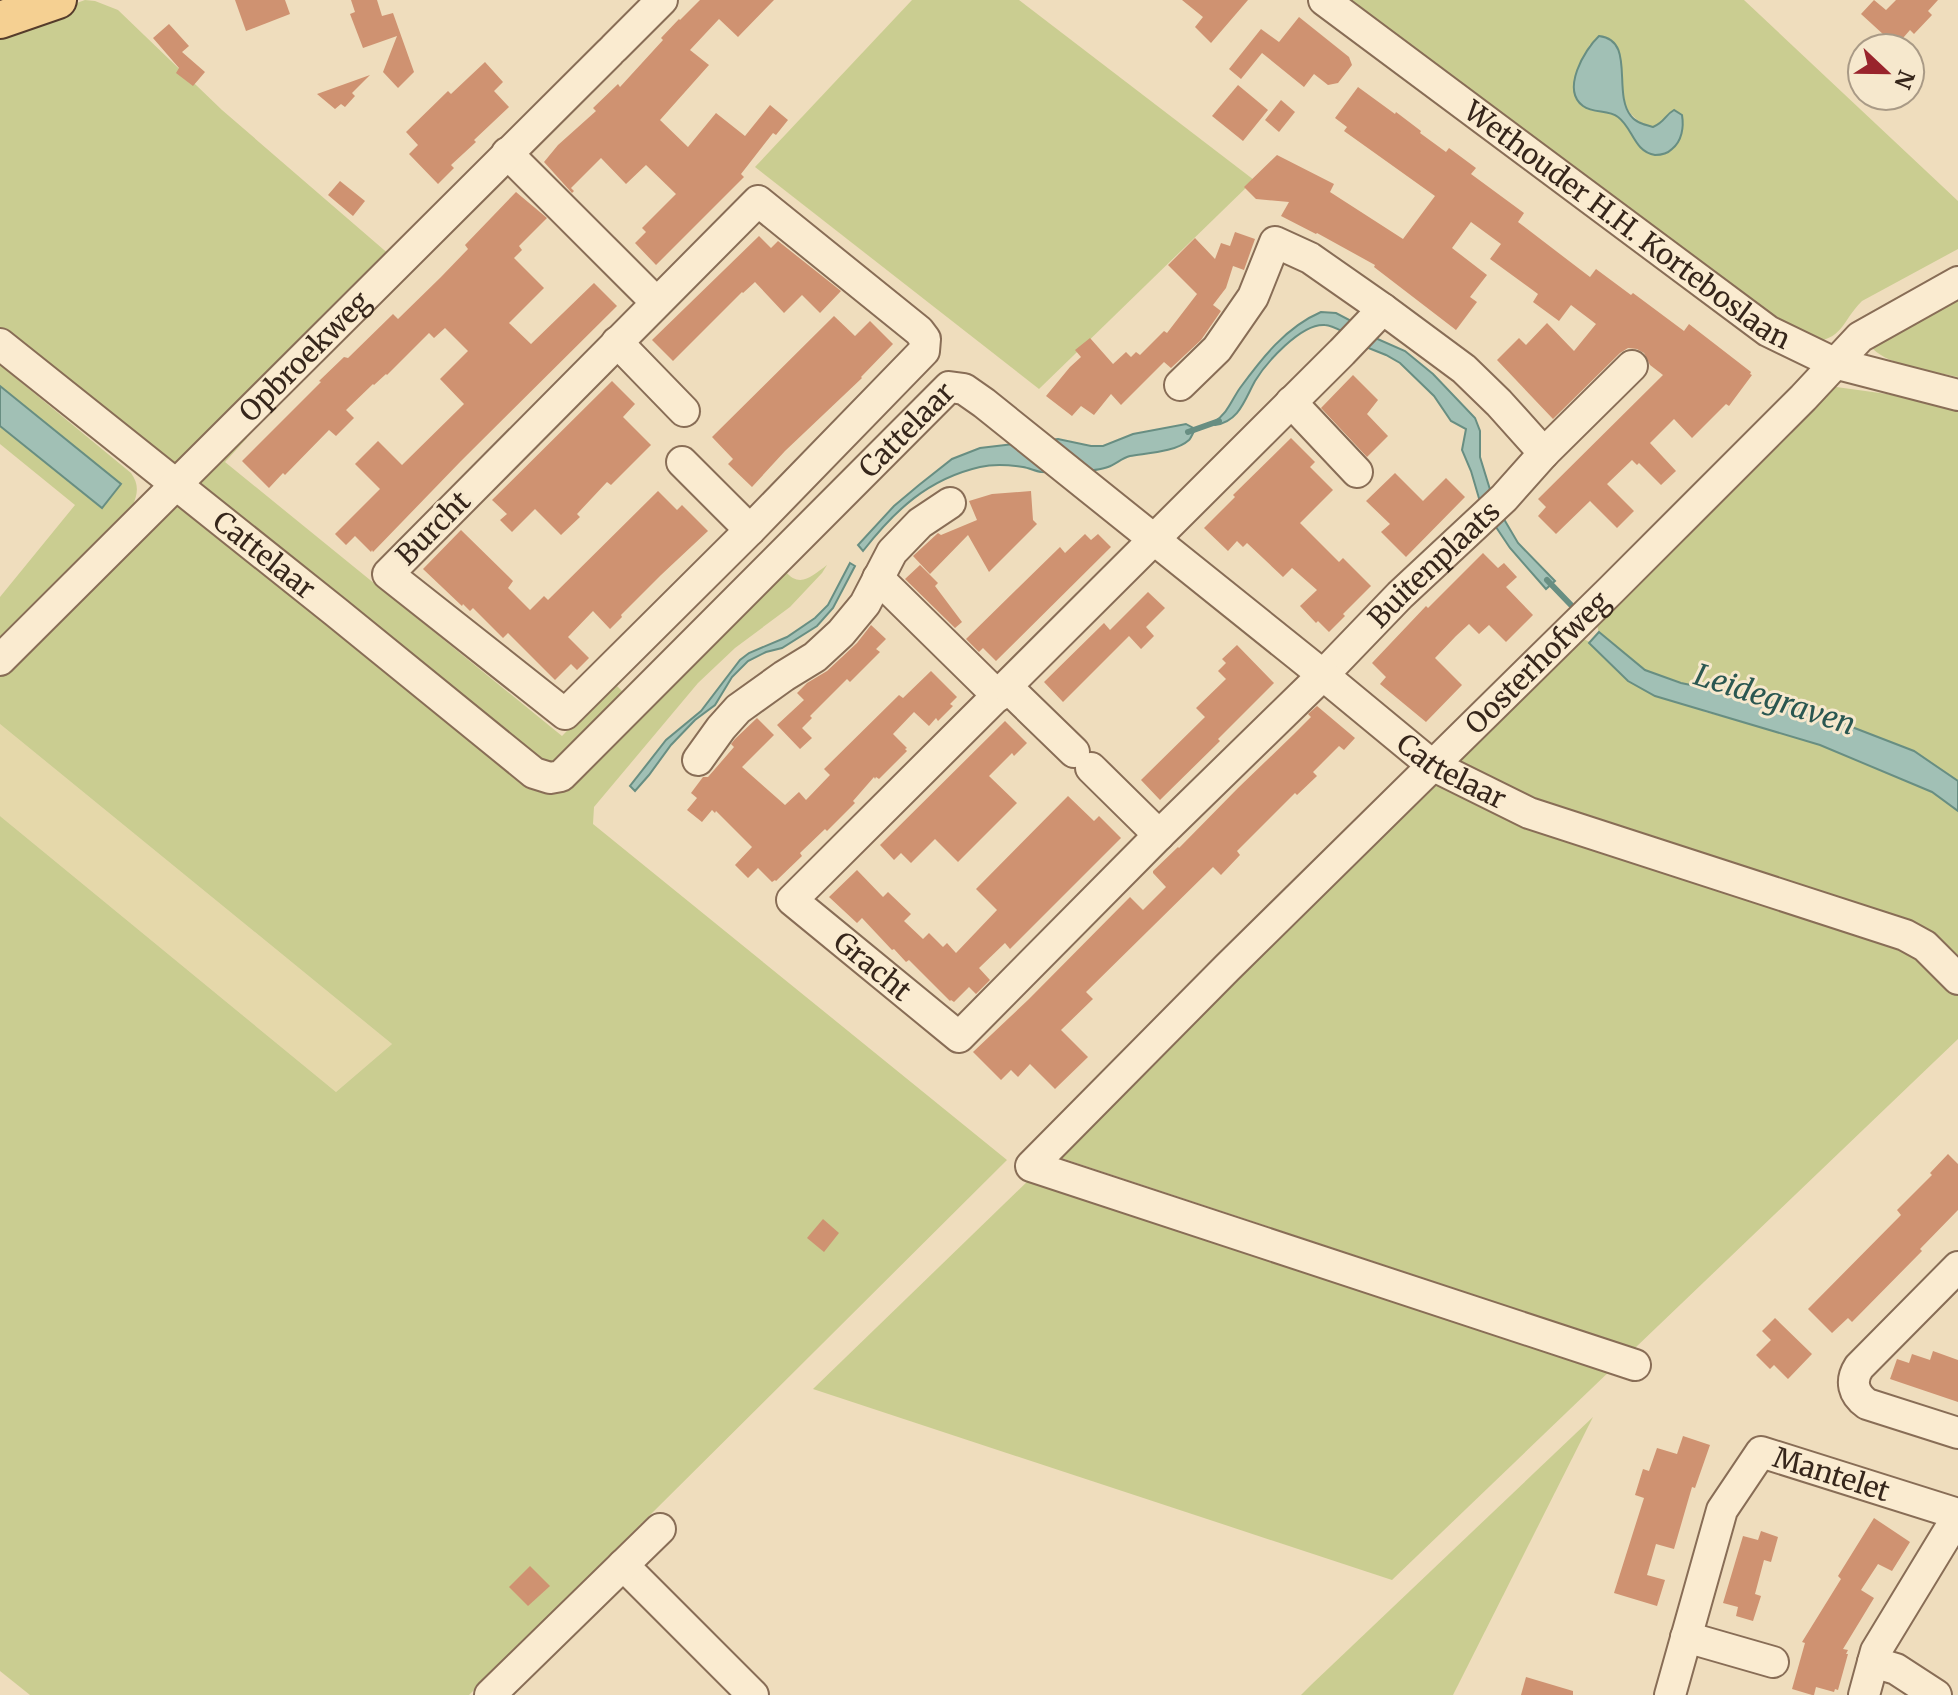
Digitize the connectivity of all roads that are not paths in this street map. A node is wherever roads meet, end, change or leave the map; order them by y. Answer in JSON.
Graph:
{"nodes":[{"id":1,"x":58,"y":0,"type":"edge"},
{"id":2,"x":662,"y":0,"type":"edge"},
{"id":3,"x":1324,"y":0,"type":"edge"},
{"id":4,"x":0,"y":20,"type":"edge"},
{"id":5,"x":507,"y":153,"type":"junction"},
{"id":6,"x":1958,"y":282,"type":"edge"},
{"id":7,"x":656,"y":302,"type":"junction"},
{"id":8,"x":1375,"y":318,"type":"junction"},
{"id":9,"x":617,"y":342,"type":"junction"},
{"id":10,"x":0,"y":344,"type":"edge"},
{"id":11,"x":1834,"y":363,"type":"junction"},
{"id":12,"x":1632,"y":366,"type":"dead end"},
{"id":13,"x":1180,"y":385,"type":"dead end"},
{"id":14,"x":881,"y":395,"type":"junction"},
{"id":15,"x":1958,"y":395,"type":"edge"},
{"id":16,"x":1291,"y":402,"type":"junction"},
{"id":17,"x":684,"y":411,"type":"dead end"},
{"id":18,"x":910,"y":424,"type":"junction"},
{"id":19,"x":1544,"y":453,"type":"junction"},
{"id":20,"x":682,"y":462,"type":"dead end"},
{"id":21,"x":1357,"y":472,"type":"dead end"},
{"id":22,"x":176,"y":485,"type":"junction"},
{"id":23,"x":950,"y":503,"type":"dead end"},
{"id":24,"x":750,"y":530,"type":"junction"},
{"id":25,"x":1155,"y":540,"type":"junction"},
{"id":26,"x":878,"y":578,"type":"junction"},
{"id":27,"x":0,"y":660,"type":"edge"},
{"id":28,"x":613,"y":667,"type":"junction"},
{"id":29,"x":1323,"y":675,"type":"junction"},
{"id":30,"x":1002,"y":692,"type":"junction"},
{"id":31,"x":641,"y":694,"type":"junction"},
{"id":32,"x":698,"y":760,"type":"dead end"},
{"id":33,"x":1432,"y":765,"type":"junction"},
{"id":34,"x":1159,"y":835,"type":"junction"},
{"id":35,"x":1958,"y":979,"type":"edge"},
{"id":36,"x":1958,"y":1267,"type":"edge"},
{"id":37,"x":1635,"y":1365,"type":"dead end"},
{"id":38,"x":1958,"y":1433,"type":"edge"},
{"id":39,"x":1958,"y":1515,"type":"edge"},
{"id":40,"x":660,"y":1529,"type":"dead end"},
{"id":41,"x":623,"y":1565,"type":"junction"},
{"id":42,"x":1686,"y":1637,"type":"junction"},
{"id":43,"x":1773,"y":1662,"type":"dead end"},
{"id":44,"x":1873,"y":1662,"type":"junction"},
{"id":45,"x":490,"y":1695,"type":"edge"},
{"id":46,"x":753,"y":1695,"type":"edge"},
{"id":47,"x":1670,"y":1695,"type":"edge"},
{"id":48,"x":1864,"y":1695,"type":"edge"},
{"id":49,"x":1936,"y":1695,"type":"edge"}],
"edges":[{"from":1,"to":4,"type":"main road"},
{"from":2,"to":5,"type":"street","name":"Opbroekweg"},
{"from":3,"to":11,"type":"street","name":"Wethouder H.H. Korteboslaan"},
{"from":5,"to":7,"type":"street"},
{"from":5,"to":22,"type":"street","name":"Opbroekweg"},
{"from":6,"to":11,"type":"street","name":"Oosterhofweg"},
{"from":7,"to":9,"type":"street","name":"Burcht"},
{"from":7,"to":14,"type":"street","name":"Burcht"},
{"from":8,"to":13,"type":"street"},
{"from":8,"to":16,"type":"street"},
{"from":8,"to":19,"type":"street"},
{"from":9,"to":17,"type":"street"},
{"from":9,"to":28,"type":"street","name":"Burcht"},
{"from":10,"to":22,"type":"street","name":"Cattelaar"},
{"from":11,"to":15,"type":"street","name":"Wethouder H.H. Korteboslaan"},
{"from":11,"to":33,"type":"street","name":"Oosterhofweg"},
{"from":12,"to":19,"type":"street","name":"Buitenplaats"},
{"from":14,"to":18,"type":"street"},
{"from":14,"to":24,"type":"street","name":"Burcht"},
{"from":16,"to":21,"type":"street"},
{"from":16,"to":25,"type":"street"},
{"from":18,"to":25,"type":"street","name":"Cattelaar"},
{"from":18,"to":31,"type":"street","name":"Cattelaar"},
{"from":19,"to":29,"type":"street","name":"Buitenplaats"},
{"from":20,"to":24,"type":"street"},
{"from":22,"to":27,"type":"street","name":"Opbroekweg"},
{"from":22,"to":31,"type":"street","name":"Cattelaar"},
{"from":23,"to":26,"type":"street"},
{"from":24,"to":28,"type":"street","name":"Burcht"},
{"from":25,"to":29,"type":"street","name":"Cattelaar"},
{"from":25,"to":30,"type":"street","name":"Gracht"},
{"from":26,"to":30,"type":"street"},
{"from":26,"to":32,"type":"street"},
{"from":28,"to":31,"type":"street"},
{"from":29,"to":33,"type":"street","name":"Cattelaar"},
{"from":29,"to":34,"type":"street","name":"Gracht"},
{"from":30,"to":34,"type":"street"},
{"from":30,"to":34,"type":"street","name":"Gracht"},
{"from":33,"to":35,"type":"street","name":"Cattelaar"},
{"from":33,"to":37,"type":"street","name":"Oosterhofweg"},
{"from":36,"to":38,"type":"street"},
{"from":39,"to":42,"type":"street","name":"Mantelet"},
{"from":39,"to":44,"type":"street","name":"Mantelet"},
{"from":40,"to":41,"type":"street"},
{"from":41,"to":45,"type":"street"},
{"from":41,"to":46,"type":"street"},
{"from":42,"to":43,"type":"street"},
{"from":42,"to":47,"type":"street","name":"Mantelet"},
{"from":44,"to":48,"type":"street","name":"Mantelet"},
{"from":44,"to":49,"type":"street"}]}
